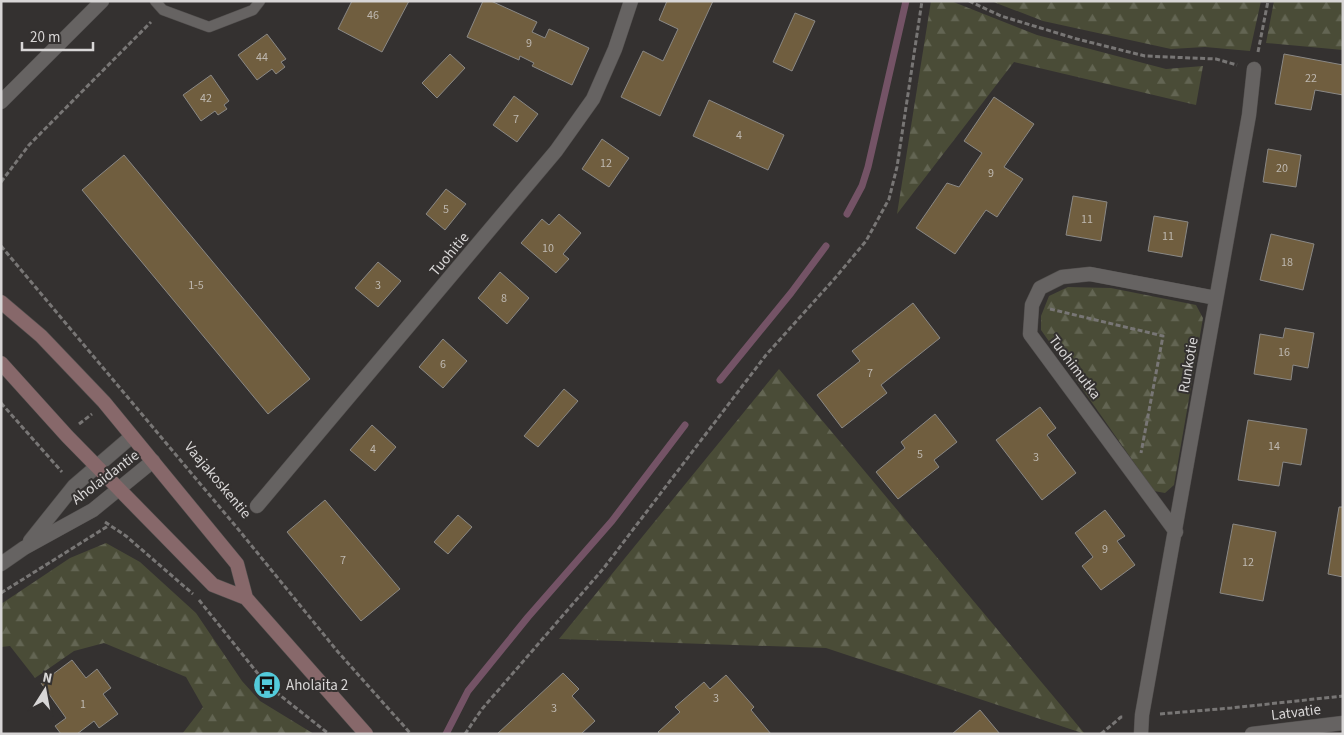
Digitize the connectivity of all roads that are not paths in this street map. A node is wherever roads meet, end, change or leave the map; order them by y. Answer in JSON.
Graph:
{"nodes":[{"id":1,"x":102,"y":1,"type":"edge"},
{"id":2,"x":155,"y":1,"type":"edge"},
{"id":3,"x":260,"y":1,"type":"edge"},
{"id":4,"x":631,"y":1,"type":"edge"},
{"id":5,"x":1254,"y":69,"type":"road end"},
{"id":6,"x":1,"y":102,"type":"edge"},
{"id":7,"x":1216,"y":298,"type":"junction"},
{"id":8,"x":1,"y":302,"type":"edge"},
{"id":9,"x":1,"y":363,"type":"edge"},
{"id":10,"x":131,"y":437,"type":"junction"},
{"id":11,"x":153,"y":461,"type":"junction"},
{"id":12,"x":97,"y":467,"type":"junction"},
{"id":13,"x":119,"y":489,"type":"junction"},
{"id":14,"x":257,"y":506,"type":"dead end"},
{"id":15,"x":1176,"y":532,"type":"junction"},
{"id":16,"x":24,"y":548,"type":"junction"},
{"id":17,"x":1,"y":564,"type":"edge"},
{"id":18,"x":246,"y":598,"type":"junction"},
{"id":19,"x":1343,"y":723,"type":"edge"},
{"id":20,"x":366,"y":734,"type":"edge"},
{"id":21,"x":1141,"y":734,"type":"edge"},
{"id":22,"x":1252,"y":734,"type":"edge"}],
"edges":[{"from":1,"to":6,"type":"street"},
{"from":2,"to":3,"type":"lane"},
{"from":4,"to":14,"type":"street","name":"Tuohitie"},
{"from":5,"to":7,"type":"street","name":"Runkotie"},
{"from":7,"to":15,"type":"street","name":"Runkotie"},
{"from":7,"to":15,"type":"street","name":"Tuohimutka"},
{"from":8,"to":10,"type":"main road"},
{"from":9,"to":12,"type":"main road"},
{"from":10,"to":11,"type":"main road"},
{"from":10,"to":12,"type":"street","name":"Aholaidantie"},
{"from":11,"to":13,"type":"street","name":"Aholaidantie"},
{"from":11,"to":18,"type":"main road"},
{"from":12,"to":13,"type":"main road"},
{"from":12,"to":16,"type":"street","name":"Aholaidantie"},
{"from":13,"to":16,"type":"street","name":"Aholaidantie"},
{"from":13,"to":18,"type":"main road"},
{"from":15,"to":21,"type":"street","name":"Runkotie"},
{"from":16,"to":17,"type":"street","name":"Aholaidantie"},
{"from":18,"to":20,"type":"main road"},
{"from":19,"to":22,"type":"street","name":"Latvatie"}]}
